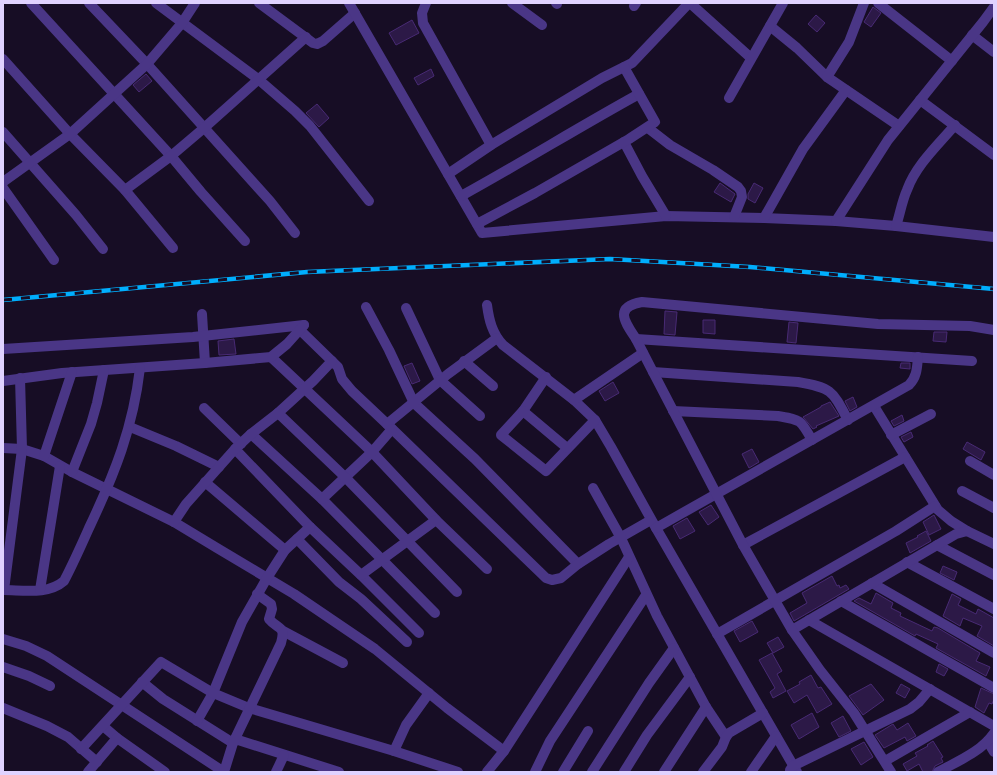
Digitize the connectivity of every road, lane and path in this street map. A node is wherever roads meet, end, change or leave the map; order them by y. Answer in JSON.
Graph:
{"nodes":[{"id":1,"x":31,"y":3,"type":"edge"},
{"id":2,"x":89,"y":3,"type":"edge"},
{"id":3,"x":156,"y":3,"type":"edge"},
{"id":4,"x":195,"y":3,"type":"edge"},
{"id":5,"x":259,"y":3,"type":"edge"},
{"id":6,"x":349,"y":3,"type":"edge"},
{"id":7,"x":426,"y":3,"type":"edge"},
{"id":8,"x":512,"y":3,"type":"edge"},
{"id":9,"x":690,"y":3,"type":"edge"},
{"id":10,"x":783,"y":3,"type":"edge"},
{"id":11,"x":864,"y":3,"type":"edge"},
{"id":12,"x":878,"y":3,"type":"edge"},
{"id":13,"x":994,"y":6,"type":"edge"},
{"id":14,"x":355,"y":13,"type":"junction"},
{"id":15,"x":182,"y":23,"type":"junction"},
{"id":16,"x":542,"y":25,"type":"dead end"},
{"id":17,"x":770,"y":26,"type":"junction"},
{"id":18,"x":972,"y":35,"type":"junction"},
{"id":19,"x":306,"y":37,"type":"junction"},
{"id":20,"x":994,"y":52,"type":"edge"},
{"id":21,"x":752,"y":58,"type":"junction"},
{"id":22,"x":3,"y":59,"type":"edge"},
{"id":23,"x":952,"y":60,"type":"junction"},
{"id":24,"x":147,"y":64,"type":"junction"},
{"id":25,"x":624,"y":67,"type":"junction"},
{"id":26,"x":827,"y":77,"type":"junction"},
{"id":27,"x":258,"y":79,"type":"junction"},
{"id":28,"x":846,"y":90,"type":"junction"},
{"id":29,"x":114,"y":94,"type":"junction"},
{"id":30,"x":639,"y":94,"type":"junction"},
{"id":31,"x":729,"y":98,"type":"dead end"},
{"id":32,"x":920,"y":100,"type":"junction"},
{"id":33,"x":955,"y":125,"type":"junction"},
{"id":34,"x":899,"y":126,"type":"junction"},
{"id":35,"x":204,"y":128,"type":"junction"},
{"id":36,"x":648,"y":128,"type":"junction"},
{"id":37,"x":3,"y":132,"type":"edge"},
{"id":38,"x":70,"y":134,"type":"junction"},
{"id":39,"x":624,"y":142,"type":"junction"},
{"id":40,"x":491,"y":145,"type":"junction"},
{"id":41,"x":994,"y":155,"type":"edge"},
{"id":42,"x":171,"y":156,"type":"junction"},
{"id":43,"x":31,"y":162,"type":"junction"},
{"id":44,"x":448,"y":174,"type":"junction"},
{"id":45,"x":3,"y":182,"type":"edge"},
{"id":46,"x":3,"y":188,"type":"edge"},
{"id":47,"x":125,"y":190,"type":"junction"},
{"id":48,"x":461,"y":196,"type":"junction"},
{"id":49,"x":369,"y":201,"type":"dead end"},
{"id":50,"x":666,"y":216,"type":"junction"},
{"id":51,"x":734,"y":217,"type":"junction"},
{"id":52,"x":764,"y":218,"type":"junction"},
{"id":53,"x":836,"y":221,"type":"junction"},
{"id":54,"x":477,"y":224,"type":"junction"},
{"id":55,"x":896,"y":226,"type":"junction"},
{"id":56,"x":295,"y":234,"type":"dead end"},
{"id":57,"x":994,"y":237,"type":"edge"},
{"id":58,"x":245,"y":241,"type":"dead end"},
{"id":59,"x":173,"y":248,"type":"dead end"},
{"id":60,"x":103,"y":249,"type":"dead end"},
{"id":61,"x":54,"y":260,"type":"dead end"},
{"id":62,"x":487,"y":305,"type":"dead end"},
{"id":63,"x":366,"y":307,"type":"dead end"},
{"id":64,"x":406,"y":308,"type":"dead end"},
{"id":65,"x":202,"y":314,"type":"dead end"},
{"id":66,"x":300,"y":330,"type":"junction"},
{"id":67,"x":994,"y":330,"type":"edge"},
{"id":68,"x":203,"y":336,"type":"junction"},
{"id":69,"x":497,"y":338,"type":"junction"},
{"id":70,"x":636,"y":339,"type":"junction"},
{"id":71,"x":3,"y":349,"type":"edge"},
{"id":72,"x":643,"y":353,"type":"junction"},
{"id":73,"x":272,"y":357,"type":"junction"},
{"id":74,"x":918,"y":357,"type":"junction"},
{"id":75,"x":972,"y":360,"type":"dead end"},
{"id":76,"x":332,"y":361,"type":"junction"},
{"id":77,"x":464,"y":361,"type":"junction"},
{"id":78,"x":205,"y":363,"type":"junction"},
{"id":79,"x":140,"y":368,"type":"junction"},
{"id":80,"x":104,"y":370,"type":"junction"},
{"id":81,"x":72,"y":372,"type":"junction"},
{"id":82,"x":653,"y":372,"type":"junction"},
{"id":83,"x":546,"y":377,"type":"junction"},
{"id":84,"x":20,"y":378,"type":"junction"},
{"id":85,"x":440,"y":380,"type":"junction"},
{"id":86,"x":3,"y":381,"type":"edge"},
{"id":87,"x":493,"y":386,"type":"dead end"},
{"id":88,"x":304,"y":389,"type":"junction"},
{"id":89,"x":574,"y":400,"type":"junction"},
{"id":90,"x":414,"y":403,"type":"junction"},
{"id":91,"x":874,"y":406,"type":"junction"},
{"id":92,"x":204,"y":408,"type":"dead end"},
{"id":93,"x":673,"y":411,"type":"junction"},
{"id":94,"x":522,"y":412,"type":"junction"},
{"id":95,"x":278,"y":413,"type":"junction"},
{"id":96,"x":931,"y":414,"type":"dead end"},
{"id":97,"x":480,"y":416,"type":"dead end"},
{"id":98,"x":595,"y":420,"type":"junction"},
{"id":99,"x":848,"y":420,"type":"junction"},
{"id":100,"x":390,"y":426,"type":"junction"},
{"id":101,"x":130,"y":427,"type":"junction"},
{"id":102,"x":251,"y":434,"type":"junction"},
{"id":103,"x":891,"y":435,"type":"junction"},
{"id":104,"x":812,"y":440,"type":"junction"},
{"id":105,"x":238,"y":446,"type":"junction"},
{"id":106,"x":3,"y":448,"type":"edge"},
{"id":107,"x":567,"y":448,"type":"junction"},
{"id":108,"x":22,"y":449,"type":"junction"},
{"id":109,"x":372,"y":452,"type":"junction"},
{"id":110,"x":44,"y":456,"type":"junction"},
{"id":111,"x":905,"y":457,"type":"junction"},
{"id":112,"x":970,"y":461,"type":"dead end"},
{"id":113,"x":60,"y":466,"type":"junction"},
{"id":114,"x":219,"y":467,"type":"junction"},
{"id":115,"x":72,"y":472,"type":"junction"},
{"id":116,"x":994,"y":475,"type":"edge"},
{"id":117,"x":346,"y":478,"type":"junction"},
{"id":118,"x":205,"y":482,"type":"junction"},
{"id":119,"x":594,"y":488,"type":"dead end"},
{"id":120,"x":107,"y":489,"type":"junction"},
{"id":121,"x":962,"y":491,"type":"dead end"},
{"id":122,"x":716,"y":494,"type":"junction"},
{"id":123,"x":322,"y":499,"type":"junction"},
{"id":124,"x":935,"y":506,"type":"junction"},
{"id":125,"x":994,"y":508,"type":"edge"},
{"id":126,"x":436,"y":520,"type":"junction"},
{"id":127,"x":174,"y":522,"type":"junction"},
{"id":128,"x":653,"y":524,"type":"junction"},
{"id":129,"x":310,"y":527,"type":"junction"},
{"id":130,"x":967,"y":531,"type":"junction"},
{"id":131,"x":621,"y":538,"type":"junction"},
{"id":132,"x":297,"y":539,"type":"junction"},
{"id":133,"x":408,"y":540,"type":"junction"},
{"id":134,"x":994,"y":544,"type":"edge"},
{"id":135,"x":743,"y":545,"type":"junction"},
{"id":136,"x":937,"y":545,"type":"junction"},
{"id":137,"x":285,"y":550,"type":"junction"},
{"id":138,"x":629,"y":557,"type":"junction"},
{"id":139,"x":382,"y":560,"type":"junction"},
{"id":140,"x":907,"y":562,"type":"junction"},
{"id":141,"x":578,"y":564,"type":"junction"},
{"id":142,"x":487,"y":569,"type":"dead end"},
{"id":143,"x":362,"y":575,"type":"junction"},
{"id":144,"x":994,"y":575,"type":"edge"},
{"id":145,"x":267,"y":578,"type":"junction"},
{"id":146,"x":872,"y":583,"type":"junction"},
{"id":147,"x":3,"y":590,"type":"edge"},
{"id":148,"x":40,"y":590,"type":"junction"},
{"id":149,"x":457,"y":592,"type":"dead end"},
{"id":150,"x":258,"y":594,"type":"junction"},
{"id":151,"x":646,"y":595,"type":"junction"},
{"id":152,"x":776,"y":600,"type":"junction"},
{"id":153,"x":841,"y":601,"type":"junction"},
{"id":154,"x":994,"y":609,"type":"edge"},
{"id":155,"x":435,"y":613,"type":"dead end"},
{"id":156,"x":809,"y":620,"type":"junction"},
{"id":157,"x":283,"y":630,"type":"junction"},
{"id":158,"x":792,"y":630,"type":"junction"},
{"id":159,"x":419,"y":633,"type":"dead end"},
{"id":160,"x":717,"y":634,"type":"junction"},
{"id":161,"x":3,"y":639,"type":"edge"},
{"id":162,"x":408,"y":642,"type":"dead end"},
{"id":163,"x":674,"y":648,"type":"junction"},
{"id":164,"x":994,"y":653,"type":"edge"},
{"id":165,"x":343,"y":663,"type":"dead end"},
{"id":166,"x":3,"y":667,"type":"edge"},
{"id":167,"x":690,"y":677,"type":"junction"},
{"id":168,"x":142,"y":682,"type":"junction"},
{"id":169,"x":50,"y":686,"type":"dead end"},
{"id":170,"x":994,"y":688,"type":"edge"},
{"id":171,"x":930,"y":689,"type":"junction"},
{"id":172,"x":213,"y":693,"type":"junction"},
{"id":173,"x":429,"y":693,"type":"junction"},
{"id":174,"x":122,"y":705,"type":"junction"},
{"id":175,"x":706,"y":707,"type":"junction"},
{"id":176,"x":3,"y":708,"type":"edge"},
{"id":177,"x":249,"y":708,"type":"junction"},
{"id":178,"x":970,"y":712,"type":"junction"},
{"id":179,"x":763,"y":713,"type":"junction"},
{"id":180,"x":197,"y":721,"type":"junction"},
{"id":181,"x":103,"y":726,"type":"junction"},
{"id":182,"x":994,"y":726,"type":"edge"},
{"id":183,"x":865,"y":730,"type":"junction"},
{"id":184,"x":588,"y":731,"type":"dead end"},
{"id":185,"x":994,"y":733,"type":"edge"},
{"id":186,"x":776,"y":736,"type":"junction"},
{"id":187,"x":117,"y":738,"type":"junction"},
{"id":188,"x":726,"y":738,"type":"junction"},
{"id":189,"x":234,"y":741,"type":"junction"},
{"id":190,"x":988,"y":742,"type":"junction"},
{"id":191,"x":82,"y":749,"type":"junction"},
{"id":192,"x":394,"y":751,"type":"junction"},
{"id":193,"x":504,"y":751,"type":"junction"},
{"id":194,"x":994,"y":752,"type":"edge"},
{"id":195,"x":284,"y":755,"type":"junction"},
{"id":196,"x":97,"y":762,"type":"junction"},
{"id":197,"x":885,"y":762,"type":"junction"},
{"id":198,"x":316,"y":769,"type":"edge"},
{"id":199,"x":446,"y":770,"type":"edge"},
{"id":200,"x":793,"y":770,"type":"edge"},
{"id":201,"x":88,"y":772,"type":"edge"},
{"id":202,"x":165,"y":772,"type":"edge"},
{"id":203,"x":224,"y":772,"type":"edge"},
{"id":204,"x":276,"y":772,"type":"edge"},
{"id":205,"x":339,"y":772,"type":"edge"},
{"id":206,"x":458,"y":772,"type":"edge"},
{"id":207,"x":487,"y":772,"type":"edge"},
{"id":208,"x":535,"y":772,"type":"edge"},
{"id":209,"x":563,"y":772,"type":"edge"},
{"id":210,"x":592,"y":772,"type":"edge"},
{"id":211,"x":624,"y":772,"type":"edge"},
{"id":212,"x":664,"y":772,"type":"edge"},
{"id":213,"x":703,"y":772,"type":"edge"},
{"id":214,"x":752,"y":772,"type":"edge"},
{"id":215,"x":891,"y":772,"type":"edge"},
{"id":216,"x":938,"y":772,"type":"edge"}],
"edges":[{"from":1,"to":29,"type":"street"},
{"from":2,"to":24,"type":"street"},
{"from":3,"to":15,"type":"street"},
{"from":4,"to":15,"type":"street"},
{"from":5,"to":19,"type":"street"},
{"from":6,"to":14,"type":"street"},
{"from":7,"to":40,"type":"street"},
{"from":8,"to":16,"type":"street"},
{"from":9,"to":21,"type":"street"},
{"from":9,"to":25,"type":"street"},
{"from":10,"to":17,"type":"street"},
{"from":11,"to":26,"type":"street"},
{"from":12,"to":23,"type":"street"},
{"from":13,"to":18,"type":"street"},
{"from":14,"to":19,"type":"street"},
{"from":14,"to":44,"type":"street"},
{"from":15,"to":24,"type":"street"},
{"from":15,"to":27,"type":"street"},
{"from":17,"to":21,"type":"street"},
{"from":17,"to":26,"type":"street"},
{"from":18,"to":20,"type":"street"},
{"from":18,"to":23,"type":"street"},
{"from":19,"to":27,"type":"street"},
{"from":21,"to":31,"type":"street"},
{"from":22,"to":38,"type":"street"},
{"from":23,"to":32,"type":"street"},
{"from":24,"to":29,"type":"street"},
{"from":24,"to":35,"type":"street"},
{"from":25,"to":30,"type":"street"},
{"from":25,"to":40,"type":"street"},
{"from":26,"to":28,"type":"street"},
{"from":27,"to":35,"type":"street"},
{"from":27,"to":49,"type":"street"},
{"from":28,"to":34,"type":"street"},
{"from":28,"to":52,"type":"street"},
{"from":29,"to":38,"type":"street"},
{"from":29,"to":42,"type":"street"},
{"from":30,"to":36,"type":"street"},
{"from":30,"to":48,"type":"street"},
{"from":32,"to":33,"type":"street"},
{"from":32,"to":34,"type":"street"},
{"from":33,"to":41,"type":"street"},
{"from":33,"to":55,"type":"street"},
{"from":34,"to":53,"type":"street"},
{"from":35,"to":42,"type":"street"},
{"from":35,"to":56,"type":"street"},
{"from":36,"to":39,"type":"street"},
{"from":36,"to":51,"type":"street"},
{"from":37,"to":43,"type":"street"},
{"from":38,"to":43,"type":"street"},
{"from":38,"to":47,"type":"street"},
{"from":39,"to":50,"type":"street"},
{"from":39,"to":54,"type":"street"},
{"from":40,"to":44,"type":"street"},
{"from":42,"to":47,"type":"street"},
{"from":42,"to":58,"type":"street"},
{"from":43,"to":45,"type":"street"},
{"from":43,"to":60,"type":"street"},
{"from":44,"to":48,"type":"street"},
{"from":46,"to":61,"type":"street"},
{"from":47,"to":59,"type":"street"},
{"from":48,"to":54,"type":"street"},
{"from":50,"to":51,"type":"street"},
{"from":50,"to":54,"type":"street"},
{"from":51,"to":52,"type":"street"},
{"from":52,"to":53,"type":"street"},
{"from":53,"to":55,"type":"street"},
{"from":55,"to":57,"type":"street"},
{"from":62,"to":69,"type":"street"},
{"from":63,"to":90,"type":"street"},
{"from":64,"to":85,"type":"street"},
{"from":65,"to":68,"type":"street"},
{"from":66,"to":68,"type":"street"},
{"from":66,"to":73,"type":"street"},
{"from":66,"to":76,"type":"street"},
{"from":67,"to":70,"type":"street"},
{"from":68,"to":71,"type":"street"},
{"from":68,"to":78,"type":"street"},
{"from":69,"to":77,"type":"street"},
{"from":69,"to":83,"type":"street"},
{"from":70,"to":72,"type":"street"},
{"from":70,"to":74,"type":"street"},
{"from":72,"to":82,"type":"street"},
{"from":72,"to":89,"type":"street"},
{"from":73,"to":78,"type":"street"},
{"from":73,"to":88,"type":"street"},
{"from":74,"to":75,"type":"street"},
{"from":74,"to":91,"type":"street"},
{"from":76,"to":88,"type":"street"},
{"from":76,"to":100,"type":"street"},
{"from":77,"to":85,"type":"street"},
{"from":77,"to":87,"type":"street"},
{"from":78,"to":79,"type":"street"},
{"from":79,"to":80,"type":"street"},
{"from":79,"to":101,"type":"street"},
{"from":80,"to":81,"type":"street"},
{"from":80,"to":115,"type":"street"},
{"from":81,"to":84,"type":"street"},
{"from":81,"to":110,"type":"street"},
{"from":82,"to":93,"type":"street"},
{"from":82,"to":99,"type":"street"},
{"from":83,"to":89,"type":"street"},
{"from":83,"to":94,"type":"street"},
{"from":84,"to":86,"type":"street"},
{"from":84,"to":108,"type":"street"},
{"from":85,"to":90,"type":"street"},
{"from":85,"to":97,"type":"street"},
{"from":88,"to":95,"type":"street"},
{"from":88,"to":109,"type":"street"},
{"from":89,"to":98,"type":"street"},
{"from":90,"to":100,"type":"street"},
{"from":90,"to":141,"type":"street"},
{"from":91,"to":99,"type":"street"},
{"from":91,"to":103,"type":"street"},
{"from":92,"to":105,"type":"street"},
{"from":93,"to":104,"type":"street"},
{"from":93,"to":122,"type":"street"},
{"from":94,"to":107,"type":"street"},
{"from":94,"to":107,"type":"street"},
{"from":95,"to":102,"type":"street"},
{"from":95,"to":117,"type":"street"},
{"from":96,"to":103,"type":"street"},
{"from":98,"to":107,"type":"street"},
{"from":98,"to":128,"type":"street"},
{"from":99,"to":104,"type":"street"},
{"from":100,"to":109,"type":"street"},
{"from":100,"to":141,"type":"street"},
{"from":101,"to":114,"type":"street"},
{"from":101,"to":120,"type":"street"},
{"from":102,"to":105,"type":"street"},
{"from":102,"to":123,"type":"street"},
{"from":103,"to":111,"type":"street"},
{"from":104,"to":122,"type":"street"},
{"from":105,"to":114,"type":"street"},
{"from":105,"to":129,"type":"street"},
{"from":106,"to":108,"type":"street"},
{"from":108,"to":110,"type":"street"},
{"from":108,"to":147,"type":"street"},
{"from":109,"to":117,"type":"street"},
{"from":109,"to":126,"type":"street"},
{"from":110,"to":113,"type":"street"},
{"from":111,"to":124,"type":"street"},
{"from":111,"to":135,"type":"street"},
{"from":112,"to":116,"type":"street"},
{"from":113,"to":115,"type":"street"},
{"from":113,"to":148,"type":"street"},
{"from":114,"to":118,"type":"street"},
{"from":115,"to":120,"type":"street"},
{"from":117,"to":123,"type":"street"},
{"from":117,"to":133,"type":"street"},
{"from":118,"to":127,"type":"street"},
{"from":118,"to":137,"type":"street"},
{"from":119,"to":131,"type":"street"},
{"from":120,"to":127,"type":"street"},
{"from":120,"to":148,"type":"street"},
{"from":121,"to":125,"type":"street"},
{"from":122,"to":128,"type":"street"},
{"from":122,"to":135,"type":"street"},
{"from":123,"to":139,"type":"street"},
{"from":124,"to":130,"type":"street"},
{"from":124,"to":152,"type":"street"},
{"from":126,"to":133,"type":"street"},
{"from":126,"to":142,"type":"street"},
{"from":127,"to":145,"type":"street"},
{"from":128,"to":131,"type":"street"},
{"from":128,"to":160,"type":"street"},
{"from":129,"to":132,"type":"street"},
{"from":129,"to":143,"type":"street"},
{"from":130,"to":134,"type":"street"},
{"from":130,"to":136,"type":"street"},
{"from":131,"to":138,"type":"street"},
{"from":131,"to":141,"type":"street"},
{"from":132,"to":137,"type":"street"},
{"from":132,"to":162,"type":"street"},
{"from":133,"to":139,"type":"street"},
{"from":133,"to":149,"type":"street"},
{"from":135,"to":152,"type":"street"},
{"from":136,"to":140,"type":"street"},
{"from":136,"to":144,"type":"street"},
{"from":137,"to":145,"type":"street"},
{"from":138,"to":151,"type":"street"},
{"from":138,"to":193,"type":"street"},
{"from":139,"to":143,"type":"street"},
{"from":139,"to":155,"type":"street"},
{"from":140,"to":146,"type":"street"},
{"from":140,"to":154,"type":"street"},
{"from":143,"to":159,"type":"street"},
{"from":145,"to":150,"type":"street"},
{"from":145,"to":173,"type":"street"},
{"from":146,"to":153,"type":"street"},
{"from":146,"to":164,"type":"street"},
{"from":147,"to":148,"type":"street"},
{"from":150,"to":157,"type":"street"},
{"from":150,"to":172,"type":"street"},
{"from":151,"to":163,"type":"street"},
{"from":151,"to":208,"type":"street"},
{"from":152,"to":158,"type":"street"},
{"from":152,"to":160,"type":"street"},
{"from":153,"to":156,"type":"street"},
{"from":153,"to":170,"type":"street"},
{"from":156,"to":158,"type":"street"},
{"from":156,"to":171,"type":"street"},
{"from":157,"to":165,"type":"street"},
{"from":157,"to":177,"type":"street"},
{"from":158,"to":183,"type":"street"},
{"from":160,"to":179,"type":"street"},
{"from":161,"to":174,"type":"street"},
{"from":163,"to":167,"type":"street"},
{"from":163,"to":210,"type":"street"},
{"from":166,"to":169,"type":"street"},
{"from":167,"to":175,"type":"street"},
{"from":167,"to":211,"type":"street"},
{"from":168,"to":172,"type":"street"},
{"from":168,"to":174,"type":"street"},
{"from":168,"to":180,"type":"street"},
{"from":171,"to":178,"type":"street"},
{"from":171,"to":183,"type":"street"},
{"from":172,"to":177,"type":"street"},
{"from":172,"to":180,"type":"street"},
{"from":173,"to":192,"type":"street"},
{"from":173,"to":193,"type":"street"},
{"from":174,"to":181,"type":"street"},
{"from":174,"to":203,"type":"street"},
{"from":175,"to":188,"type":"street"},
{"from":175,"to":212,"type":"street"},
{"from":176,"to":191,"type":"street"},
{"from":177,"to":189,"type":"street"},
{"from":177,"to":192,"type":"street"},
{"from":178,"to":182,"type":"street"},
{"from":178,"to":197,"type":"street"},
{"from":179,"to":186,"type":"street"},
{"from":179,"to":188,"type":"street"},
{"from":180,"to":189,"type":"street"},
{"from":181,"to":187,"type":"street"},
{"from":181,"to":191,"type":"street"},
{"from":183,"to":197,"type":"street"},
{"from":183,"to":200,"type":"street"},
{"from":184,"to":209,"type":"street"},
{"from":185,"to":190,"type":"street"},
{"from":186,"to":200,"type":"street"},
{"from":186,"to":214,"type":"street"},
{"from":187,"to":196,"type":"street"},
{"from":187,"to":202,"type":"street"},
{"from":188,"to":213,"type":"street"},
{"from":189,"to":195,"type":"street"},
{"from":189,"to":203,"type":"street"},
{"from":190,"to":194,"type":"street"},
{"from":190,"to":216,"type":"street"},
{"from":191,"to":196,"type":"street"},
{"from":192,"to":199,"type":"street"},
{"from":193,"to":207,"type":"street"},
{"from":195,"to":198,"type":"street"},
{"from":195,"to":204,"type":"street"},
{"from":196,"to":201,"type":"street"},
{"from":197,"to":215,"type":"street"},
{"from":198,"to":205,"type":"street"},
{"from":199,"to":206,"type":"street"}]}
